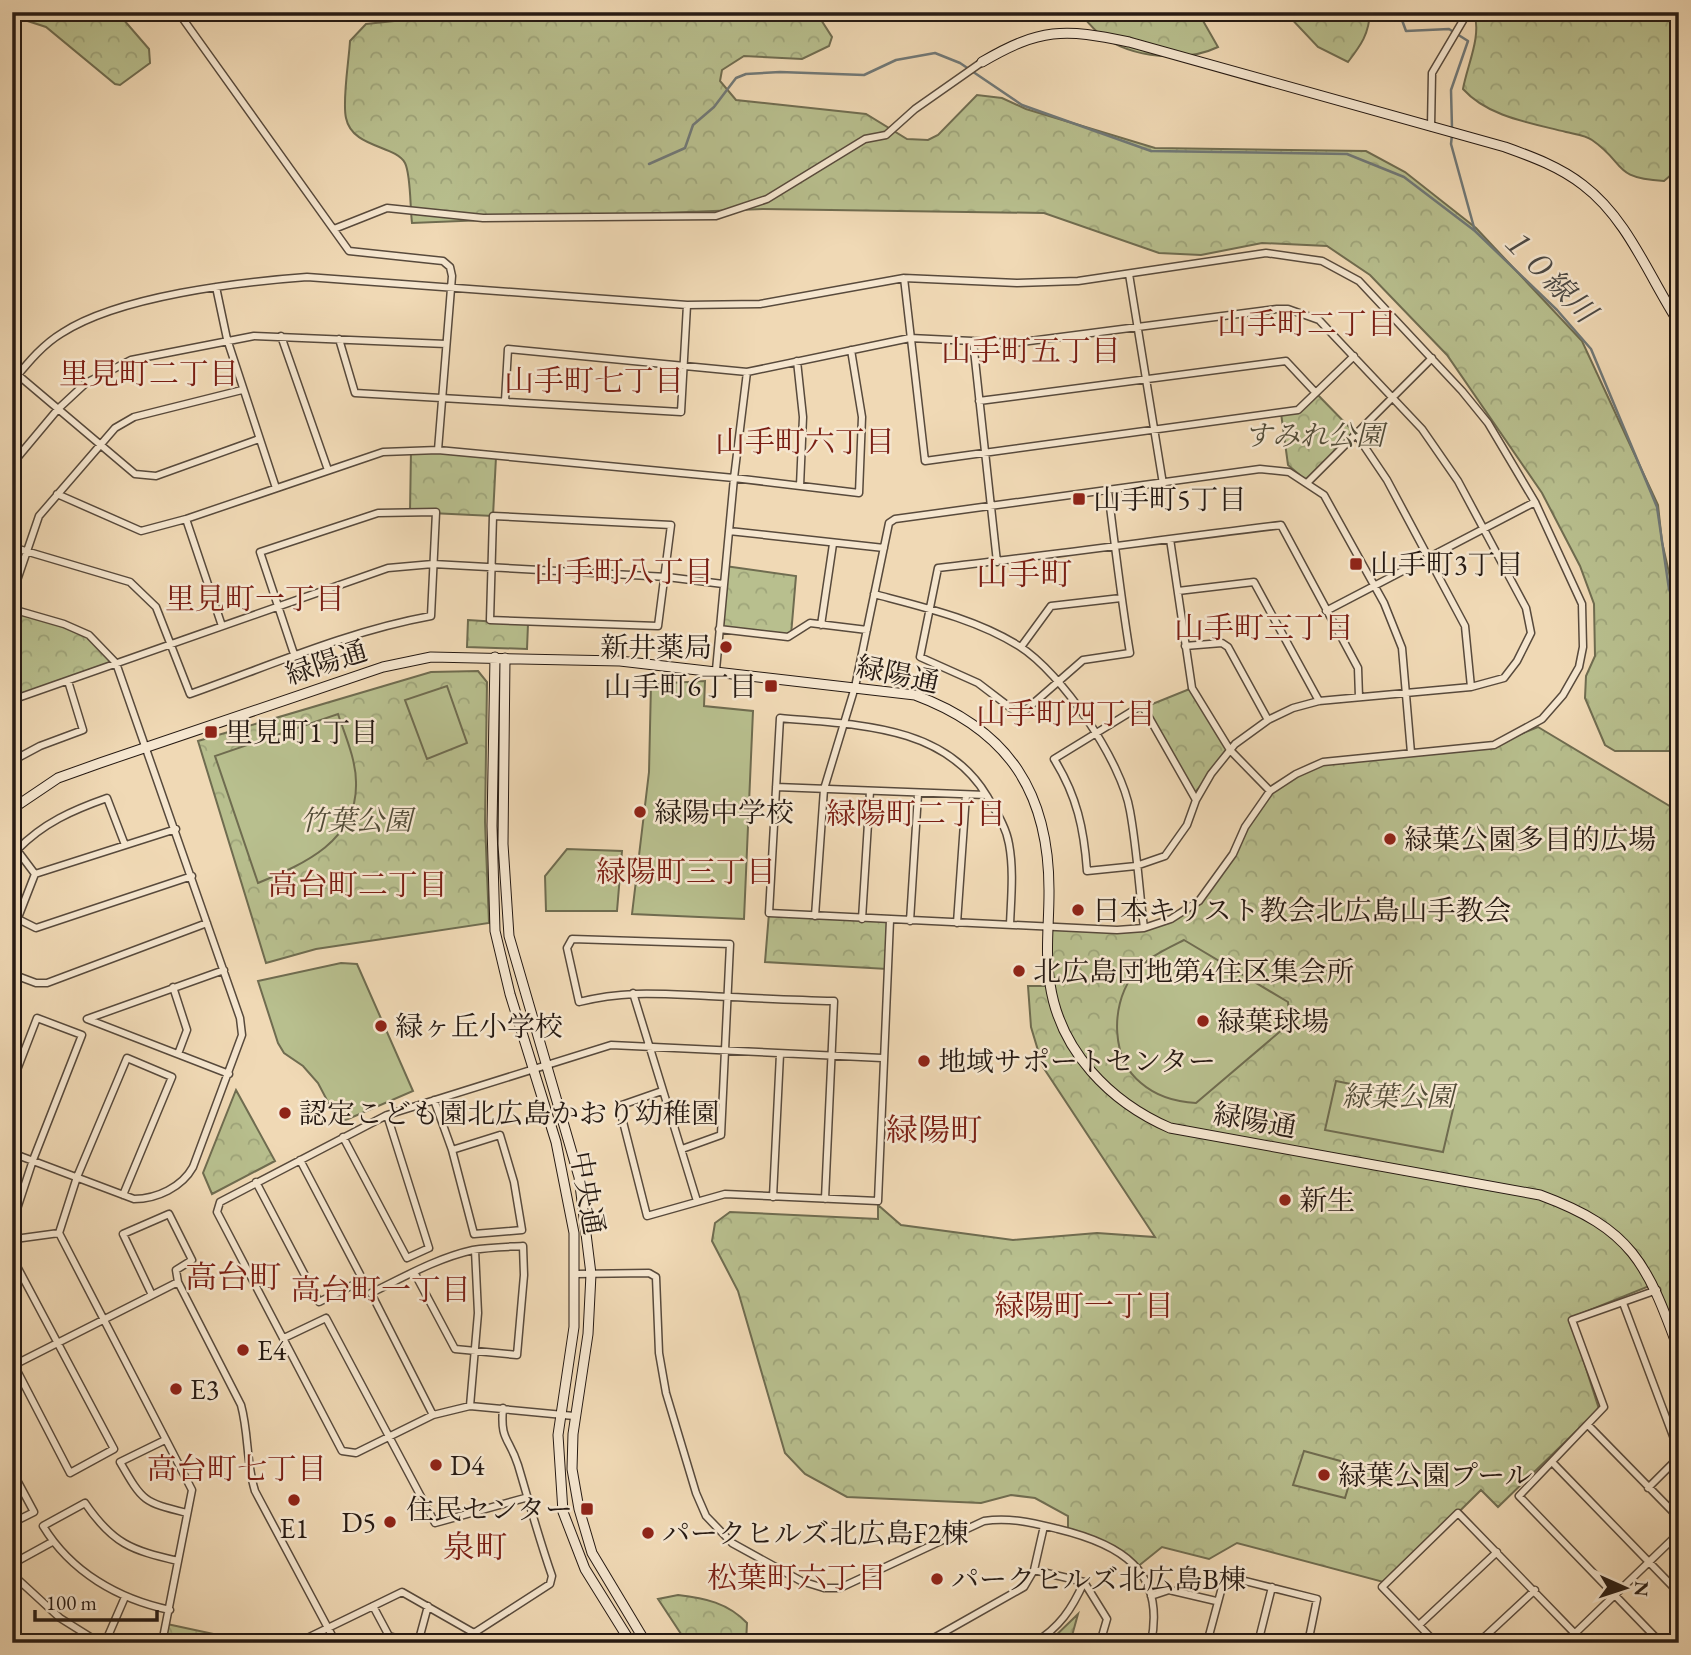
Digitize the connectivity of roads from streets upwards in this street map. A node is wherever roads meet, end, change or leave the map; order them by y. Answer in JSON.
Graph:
{"nodes":[{"id":1,"x":178,"y":12,"type":"edge"},
{"id":2,"x":1468,"y":12,"type":"edge"},
{"id":3,"x":979,"y":64,"type":"joint"},
{"id":4,"x":1431,"y":127,"type":"junction"},
{"id":5,"x":334,"y":229,"type":"junction"},
{"id":6,"x":1129,"y":274,"type":"junction"},
{"id":7,"x":904,"y":278,"type":"junction"},
{"id":8,"x":216,"y":287,"type":"junction"},
{"id":9,"x":451,"y":288,"type":"junction"},
{"id":10,"x":687,"y":305,"type":"junction"},
{"id":11,"x":1679,"y":323,"type":"edge"},
{"id":12,"x":1138,"y":327,"type":"junction"},
{"id":13,"x":281,"y":337,"type":"junction"},
{"id":14,"x":910,"y":338,"type":"junction"},
{"id":15,"x":227,"y":339,"type":"junction"},
{"id":16,"x":339,"y":339,"type":"junction"},
{"id":17,"x":973,"y":341,"type":"junction"},
{"id":18,"x":446,"y":344,"type":"junction"},
{"id":19,"x":851,"y":350,"type":"junction"},
{"id":20,"x":1354,"y":356,"type":"junction"},
{"id":21,"x":1432,"y":359,"type":"junction"},
{"id":22,"x":797,"y":361,"type":"junction"},
{"id":23,"x":684,"y":365,"type":"junction"},
{"id":24,"x":747,"y":372,"type":"junction"},
{"id":25,"x":18,"y":375,"type":"junction"},
{"id":26,"x":1146,"y":380,"type":"junction"},
{"id":27,"x":12,"y":382,"type":"edge"},
{"id":28,"x":243,"y":390,"type":"junction"},
{"id":29,"x":1315,"y":393,"type":"junction"},
{"id":30,"x":442,"y":396,"type":"junction"},
{"id":31,"x":1394,"y":396,"type":"junction"},
{"id":32,"x":505,"y":401,"type":"junction"},
{"id":33,"x":979,"y":401,"type":"junction"},
{"id":34,"x":58,"y":410,"type":"junction"},
{"id":35,"x":1154,"y":430,"type":"junction"},
{"id":36,"x":1356,"y":434,"type":"junction"},
{"id":37,"x":259,"y":439,"type":"junction"},
{"id":38,"x":100,"y":444,"type":"junction"},
{"id":39,"x":438,"y":450,"type":"junction"},
{"id":40,"x":985,"y":454,"type":"junction"},
{"id":41,"x":12,"y":464,"type":"edge"},
{"id":42,"x":328,"y":470,"type":"junction"},
{"id":43,"x":734,"y":478,"type":"junction"},
{"id":44,"x":1308,"y":482,"type":"junction"},
{"id":45,"x":1163,"y":484,"type":"junction"},
{"id":46,"x":800,"y":486,"type":"junction"},
{"id":47,"x":276,"y":488,"type":"junction"},
{"id":48,"x":1108,"y":491,"type":"junction"},
{"id":49,"x":57,"y":495,"type":"junction"},
{"id":50,"x":1535,"y":502,"type":"junction"},
{"id":51,"x":991,"y":506,"type":"junction"},
{"id":52,"x":186,"y":519,"type":"junction"},
{"id":53,"x":1484,"y":529,"type":"junction"},
{"id":54,"x":729,"y":531,"type":"junction"},
{"id":55,"x":1170,"y":539,"type":"junction"},
{"id":56,"x":833,"y":544,"type":"junction"},
{"id":57,"x":1115,"y":546,"type":"junction"},
{"id":58,"x":12,"y":547,"type":"edge"},
{"id":59,"x":884,"y":548,"type":"junction"},
{"id":60,"x":27,"y":552,"type":"junction"},
{"id":61,"x":1429,"y":558,"type":"junction"},
{"id":62,"x":997,"y":562,"type":"junction"},
{"id":63,"x":433,"y":564,"type":"junction"},
{"id":64,"x":492,"y":567,"type":"junction"},
{"id":65,"x":664,"y":577,"type":"junction"},
{"id":66,"x":723,"y":584,"type":"junction"},
{"id":67,"x":1374,"y":584,"type":"junction"},
{"id":68,"x":1178,"y":592,"type":"junction"},
{"id":69,"x":874,"y":594,"type":"junction"},
{"id":70,"x":12,"y":595,"type":"edge"},
{"id":71,"x":1121,"y":598,"type":"junction"},
{"id":72,"x":278,"y":606,"type":"junction"},
{"id":73,"x":929,"y":608,"type":"junction"},
{"id":74,"x":12,"y":609,"type":"edge"},
{"id":75,"x":1326,"y":611,"type":"junction"},
{"id":76,"x":821,"y":625,"type":"junction"},
{"id":77,"x":222,"y":626,"type":"junction"},
{"id":78,"x":719,"y":628,"type":"junction"},
{"id":79,"x":867,"y":630,"type":"junction"},
{"id":80,"x":170,"y":644,"type":"junction"},
{"id":81,"x":1185,"y":646,"type":"junction"},
{"id":82,"x":1021,"y":647,"type":"junction"},
{"id":83,"x":295,"y":657,"type":"junction"},
{"id":84,"x":500,"y":658,"type":"junction"},
{"id":85,"x":116,"y":663,"type":"junction"},
{"id":86,"x":716,"y":670,"type":"junction"},
{"id":87,"x":68,"y":681,"type":"junction"},
{"id":88,"x":1059,"y":684,"type":"junction"},
{"id":89,"x":855,"y":687,"type":"junction"},
{"id":90,"x":1471,"y":687,"type":"junction"},
{"id":91,"x":1406,"y":693,"type":"junction"},
{"id":92,"x":1359,"y":697,"type":"junction"},
{"id":93,"x":12,"y":700,"type":"edge"},
{"id":94,"x":1318,"y":701,"type":"junction"},
{"id":95,"x":1268,"y":720,"type":"junction"},
{"id":96,"x":845,"y":724,"type":"junction"},
{"id":97,"x":1096,"y":731,"type":"junction"},
{"id":98,"x":146,"y":748,"type":"junction"},
{"id":99,"x":1230,"y":750,"type":"junction"},
{"id":100,"x":1411,"y":753,"type":"junction"},
{"id":101,"x":12,"y":761,"type":"edge"},
{"id":102,"x":776,"y":787,"type":"junction"},
{"id":103,"x":824,"y":789,"type":"junction"},
{"id":104,"x":870,"y":791,"type":"junction"},
{"id":105,"x":1270,"y":791,"type":"junction"},
{"id":106,"x":918,"y":794,"type":"junction"},
{"id":107,"x":966,"y":794,"type":"junction"},
{"id":108,"x":986,"y":795,"type":"junction"},
{"id":109,"x":1196,"y":800,"type":"junction"},
{"id":110,"x":12,"y":809,"type":"edge"},
{"id":111,"x":176,"y":830,"type":"junction"},
{"id":112,"x":125,"y":845,"type":"junction"},
{"id":113,"x":1136,"y":866,"type":"junction"},
{"id":114,"x":35,"y":874,"type":"junction"},
{"id":115,"x":192,"y":876,"type":"junction"},
{"id":116,"x":815,"y":916,"type":"junction"},
{"id":117,"x":15,"y":918,"type":"edge"},
{"id":118,"x":862,"y":919,"type":"junction"},
{"id":119,"x":890,"y":920,"type":"junction"},
{"id":120,"x":910,"y":921,"type":"junction"},
{"id":121,"x":207,"y":923,"type":"junction"},
{"id":122,"x":957,"y":923,"type":"junction"},
{"id":123,"x":1010,"y":925,"type":"junction"},
{"id":124,"x":1047,"y":928,"type":"junction"},
{"id":125,"x":1144,"y":928,"type":"junction"},
{"id":126,"x":12,"y":933,"type":"edge"},
{"id":127,"x":224,"y":970,"type":"junction"},
{"id":128,"x":12,"y":974,"type":"edge"},
{"id":129,"x":173,"y":987,"type":"junction"},
{"id":130,"x":633,"y":993,"type":"junction"},
{"id":131,"x":728,"y":997,"type":"junction"},
{"id":132,"x":649,"y":1045,"type":"junction"},
{"id":133,"x":725,"y":1050,"type":"junction"},
{"id":134,"x":178,"y":1054,"type":"junction"},
{"id":135,"x":780,"y":1054,"type":"junction"},
{"id":136,"x":832,"y":1056,"type":"junction"},
{"id":137,"x":882,"y":1058,"type":"junction"},
{"id":138,"x":546,"y":1065,"type":"junction"},
{"id":139,"x":535,"y":1068,"type":"junction"},
{"id":140,"x":229,"y":1074,"type":"junction"},
{"id":141,"x":12,"y":1083,"type":"edge"},
{"id":142,"x":662,"y":1091,"type":"junction"},
{"id":143,"x":434,"y":1100,"type":"junction"},
{"id":144,"x":387,"y":1115,"type":"junction"},
{"id":145,"x":343,"y":1137,"type":"junction"},
{"id":146,"x":682,"y":1149,"type":"junction"},
{"id":147,"x":452,"y":1150,"type":"junction"},
{"id":148,"x":12,"y":1153,"type":"edge"},
{"id":149,"x":33,"y":1160,"type":"junction"},
{"id":150,"x":300,"y":1160,"type":"junction"},
{"id":151,"x":78,"y":1177,"type":"junction"},
{"id":152,"x":256,"y":1182,"type":"junction"},
{"id":153,"x":123,"y":1195,"type":"junction"},
{"id":154,"x":773,"y":1197,"type":"junction"},
{"id":155,"x":825,"y":1199,"type":"junction"},
{"id":156,"x":697,"y":1200,"type":"junction"},
{"id":157,"x":12,"y":1225,"type":"edge"},
{"id":158,"x":59,"y":1233,"type":"junction"},
{"id":159,"x":475,"y":1250,"type":"junction"},
{"id":160,"x":12,"y":1257,"type":"edge"},
{"id":161,"x":414,"y":1272,"type":"junction"},
{"id":162,"x":576,"y":1274,"type":"junction"},
{"id":163,"x":591,"y":1274,"type":"junction"},
{"id":164,"x":178,"y":1282,"type":"junction"},
{"id":165,"x":1657,"y":1290,"type":"junction"},
{"id":166,"x":152,"y":1295,"type":"junction"},
{"id":167,"x":1623,"y":1303,"type":"junction"},
{"id":168,"x":102,"y":1318,"type":"junction"},
{"id":169,"x":284,"y":1338,"type":"junction"},
{"id":170,"x":56,"y":1343,"type":"junction"},
{"id":171,"x":475,"y":1351,"type":"junction"},
{"id":172,"x":1679,"y":1351,"type":"edge"},
{"id":173,"x":13,"y":1364,"type":"edge"},
{"id":174,"x":470,"y":1406,"type":"junction"},
{"id":175,"x":503,"y":1408,"type":"junction"},
{"id":176,"x":433,"y":1415,"type":"junction"},
{"id":177,"x":561,"y":1415,"type":"junction"},
{"id":178,"x":574,"y":1416,"type":"junction"},
{"id":179,"x":1588,"y":1425,"type":"junction"},
{"id":180,"x":390,"y":1435,"type":"junction"},
{"id":181,"x":165,"y":1440,"type":"junction"},
{"id":182,"x":1679,"y":1455,"type":"edge"},
{"id":183,"x":1552,"y":1462,"type":"junction"},
{"id":184,"x":12,"y":1471,"type":"edge"},
{"id":185,"x":1648,"y":1488,"type":"junction"},
{"id":186,"x":526,"y":1498,"type":"junction"},
{"id":187,"x":187,"y":1513,"type":"junction"},
{"id":188,"x":1679,"y":1518,"type":"edge"},
{"id":189,"x":12,"y":1523,"type":"edge"},
{"id":190,"x":1044,"y":1526,"type":"junction"},
{"id":191,"x":1679,"y":1533,"type":"edge"},
{"id":192,"x":52,"y":1542,"type":"junction"},
{"id":193,"x":1497,"y":1552,"type":"junction"},
{"id":194,"x":178,"y":1561,"type":"junction"},
{"id":195,"x":1648,"y":1563,"type":"junction"},
{"id":196,"x":12,"y":1564,"type":"edge"},
{"id":197,"x":1034,"y":1570,"type":"junction"},
{"id":198,"x":12,"y":1574,"type":"edge"},
{"id":199,"x":1084,"y":1582,"type":"junction"},
{"id":200,"x":1272,"y":1587,"type":"junction"},
{"id":201,"x":1535,"y":1590,"type":"junction"},
{"id":202,"x":1679,"y":1593,"type":"edge"},
{"id":203,"x":1614,"y":1595,"type":"junction"},
{"id":204,"x":1151,"y":1596,"type":"junction"},
{"id":205,"x":125,"y":1597,"type":"junction"},
{"id":206,"x":1216,"y":1601,"type":"junction"},
{"id":207,"x":373,"y":1606,"type":"junction"},
{"id":208,"x":428,"y":1606,"type":"junction"},
{"id":209,"x":170,"y":1610,"type":"junction"},
{"id":210,"x":1419,"y":1625,"type":"junction"},
{"id":211,"x":328,"y":1627,"type":"junction"},
{"id":212,"x":474,"y":1633,"type":"junction"},
{"id":213,"x":1575,"y":1633,"type":"junction"},
{"id":214,"x":102,"y":1643,"type":"edge"},
{"id":215,"x":162,"y":1643,"type":"edge"},
{"id":216,"x":297,"y":1643,"type":"edge"},
{"id":217,"x":336,"y":1643,"type":"edge"},
{"id":218,"x":417,"y":1643,"type":"edge"},
{"id":219,"x":472,"y":1643,"type":"edge"},
{"id":220,"x":632,"y":1643,"type":"edge"},
{"id":221,"x":646,"y":1643,"type":"edge"},
{"id":222,"x":925,"y":1643,"type":"edge"},
{"id":223,"x":1034,"y":1643,"type":"edge"},
{"id":224,"x":1100,"y":1643,"type":"edge"},
{"id":225,"x":1151,"y":1643,"type":"edge"},
{"id":226,"x":1206,"y":1643,"type":"edge"},
{"id":227,"x":1258,"y":1643,"type":"edge"},
{"id":228,"x":1308,"y":1643,"type":"edge"},
{"id":229,"x":1436,"y":1643,"type":"edge"},
{"id":230,"x":1478,"y":1643,"type":"edge"},
{"id":231,"x":1565,"y":1643,"type":"edge"},
{"id":232,"x":1584,"y":1643,"type":"edge"},
{"id":233,"x":1661,"y":1643,"type":"edge"}],
"edges":[{"from":1,"to":5,"type":"street"},
{"from":2,"to":4,"type":"street"},
{"from":3,"to":4,"type":"street"},
{"from":3,"to":5,"type":"street"},
{"from":4,"to":11,"type":"street"},
{"from":5,"to":9,"type":"street"},
{"from":6,"to":7,"type":"street"},
{"from":6,"to":12,"type":"street"},
{"from":6,"to":21,"type":"street"},
{"from":7,"to":10,"type":"street"},
{"from":7,"to":14,"type":"street"},
{"from":8,"to":9,"type":"street"},
{"from":8,"to":15,"type":"street"},
{"from":8,"to":25,"type":"street"},
{"from":9,"to":10,"type":"street"},
{"from":9,"to":18,"type":"street"},
{"from":10,"to":23,"type":"street"},
{"from":12,"to":17,"type":"street"},
{"from":12,"to":20,"type":"street"},
{"from":12,"to":26,"type":"street"},
{"from":13,"to":15,"type":"street"},
{"from":13,"to":16,"type":"street"},
{"from":13,"to":42,"type":"street"},
{"from":14,"to":17,"type":"street"},
{"from":14,"to":19,"type":"street"},
{"from":14,"to":40,"type":"street"},
{"from":15,"to":28,"type":"street"},
{"from":15,"to":34,"type":"street"},
{"from":16,"to":18,"type":"street"},
{"from":16,"to":30,"type":"street"},
{"from":17,"to":33,"type":"street"},
{"from":18,"to":30,"type":"street"},
{"from":19,"to":22,"type":"street"},
{"from":19,"to":46,"type":"street"},
{"from":20,"to":29,"type":"street"},
{"from":20,"to":31,"type":"street"},
{"from":21,"to":31,"type":"street"},
{"from":21,"to":50,"type":"street"},
{"from":22,"to":24,"type":"street"},
{"from":22,"to":46,"type":"street"},
{"from":23,"to":24,"type":"street"},
{"from":23,"to":32,"type":"street"},
{"from":23,"to":32,"type":"street"},
{"from":24,"to":43,"type":"street"},
{"from":25,"to":27,"type":"street"},
{"from":25,"to":34,"type":"street"},
{"from":26,"to":29,"type":"street"},
{"from":26,"to":33,"type":"street"},
{"from":26,"to":35,"type":"street"},
{"from":28,"to":37,"type":"street"},
{"from":28,"to":38,"type":"street"},
{"from":29,"to":35,"type":"street"},
{"from":30,"to":32,"type":"street"},
{"from":30,"to":39,"type":"street"},
{"from":31,"to":36,"type":"street"},
{"from":31,"to":53,"type":"street"},
{"from":33,"to":40,"type":"street"},
{"from":34,"to":38,"type":"street"},
{"from":34,"to":41,"type":"street"},
{"from":35,"to":40,"type":"street"},
{"from":35,"to":45,"type":"street"},
{"from":36,"to":44,"type":"street"},
{"from":36,"to":61,"type":"street"},
{"from":37,"to":38,"type":"street"},
{"from":37,"to":47,"type":"street"},
{"from":38,"to":49,"type":"street"},
{"from":39,"to":42,"type":"street"},
{"from":39,"to":43,"type":"street"},
{"from":40,"to":51,"type":"street"},
{"from":42,"to":47,"type":"street"},
{"from":43,"to":46,"type":"street"},
{"from":43,"to":54,"type":"street"},
{"from":44,"to":45,"type":"street"},
{"from":44,"to":67,"type":"street"},
{"from":45,"to":48,"type":"street"},
{"from":47,"to":52,"type":"street"},
{"from":48,"to":51,"type":"street"},
{"from":48,"to":57,"type":"street"},
{"from":49,"to":52,"type":"street"},
{"from":49,"to":60,"type":"street"},
{"from":50,"to":53,"type":"street"},
{"from":50,"to":100,"type":"street"},
{"from":51,"to":59,"type":"street"},
{"from":51,"to":62,"type":"street"},
{"from":52,"to":77,"type":"street"},
{"from":53,"to":61,"type":"street"},
{"from":53,"to":90,"type":"street"},
{"from":54,"to":56,"type":"street"},
{"from":54,"to":66,"type":"street"},
{"from":55,"to":57,"type":"street"},
{"from":55,"to":68,"type":"street"},
{"from":55,"to":75,"type":"street"},
{"from":56,"to":59,"type":"street"},
{"from":56,"to":76,"type":"street"},
{"from":57,"to":62,"type":"street"},
{"from":57,"to":71,"type":"street"},
{"from":58,"to":60,"type":"street"},
{"from":59,"to":69,"type":"street"},
{"from":60,"to":70,"type":"street"},
{"from":60,"to":80,"type":"street"},
{"from":61,"to":67,"type":"street"},
{"from":61,"to":90,"type":"street"},
{"from":62,"to":73,"type":"street"},
{"from":63,"to":64,"type":"street"},
{"from":63,"to":72,"type":"street"},
{"from":63,"to":72,"type":"street"},
{"from":63,"to":83,"type":"street"},
{"from":64,"to":65,"type":"street"},
{"from":64,"to":65,"type":"street"},
{"from":64,"to":65,"type":"street"},
{"from":65,"to":66,"type":"street"},
{"from":66,"to":78,"type":"street"},
{"from":67,"to":75,"type":"street"},
{"from":67,"to":91,"type":"street"},
{"from":68,"to":81,"type":"street"},
{"from":68,"to":94,"type":"street"},
{"from":69,"to":73,"type":"street"},
{"from":69,"to":79,"type":"street"},
{"from":71,"to":82,"type":"street"},
{"from":71,"to":88,"type":"street"},
{"from":72,"to":77,"type":"street"},
{"from":72,"to":83,"type":"street"},
{"from":73,"to":82,"type":"street"},
{"from":73,"to":88,"type":"street"},
{"from":74,"to":85,"type":"street"},
{"from":75,"to":92,"type":"street"},
{"from":76,"to":78,"type":"street"},
{"from":76,"to":79,"type":"street"},
{"from":77,"to":80,"type":"street"},
{"from":78,"to":86,"type":"street"},
{"from":79,"to":89,"type":"street"},
{"from":80,"to":83,"type":"street"},
{"from":80,"to":85,"type":"street"},
{"from":81,"to":95,"type":"street"},
{"from":81,"to":99,"type":"street"},
{"from":82,"to":88,"type":"street"},
{"from":84,"to":86,"type":"street","name":"緑陽通"},
{"from":84,"to":98,"type":"street","name":"緑陽通"},
{"from":84,"to":138,"type":"street","name":"中央通"},
{"from":84,"to":139,"type":"street","name":"中央通"},
{"from":85,"to":87,"type":"street"},
{"from":85,"to":98,"type":"street"},
{"from":86,"to":89,"type":"street","name":"緑陽通"},
{"from":87,"to":93,"type":"street"},
{"from":87,"to":101,"type":"street"},
{"from":88,"to":97,"type":"street"},
{"from":89,"to":96,"type":"street"},
{"from":89,"to":124,"type":"street","name":"緑陽通"},
{"from":90,"to":91,"type":"street"},
{"from":91,"to":92,"type":"street"},
{"from":91,"to":100,"type":"street"},
{"from":92,"to":94,"type":"street"},
{"from":94,"to":95,"type":"street"},
{"from":95,"to":99,"type":"street"},
{"from":96,"to":102,"type":"street"},
{"from":96,"to":103,"type":"street"},
{"from":96,"to":108,"type":"street"},
{"from":97,"to":109,"type":"street"},
{"from":97,"to":113,"type":"street"},
{"from":97,"to":113,"type":"street"},
{"from":98,"to":110,"type":"street","name":"緑陽通"},
{"from":98,"to":111,"type":"street"},
{"from":99,"to":105,"type":"street"},
{"from":99,"to":109,"type":"street"},
{"from":100,"to":105,"type":"street"},
{"from":102,"to":103,"type":"street"},
{"from":102,"to":116,"type":"street"},
{"from":103,"to":104,"type":"street"},
{"from":103,"to":116,"type":"street"},
{"from":104,"to":106,"type":"street"},
{"from":104,"to":118,"type":"street"},
{"from":105,"to":125,"type":"street"},
{"from":106,"to":107,"type":"street"},
{"from":106,"to":120,"type":"street"},
{"from":107,"to":108,"type":"street"},
{"from":107,"to":122,"type":"street"},
{"from":108,"to":123,"type":"street"},
{"from":109,"to":113,"type":"street"},
{"from":111,"to":112,"type":"street"},
{"from":111,"to":115,"type":"street"},
{"from":112,"to":114,"type":"street"},
{"from":112,"to":114,"type":"street"},
{"from":113,"to":125,"type":"street"},
{"from":114,"to":117,"type":"street"},
{"from":115,"to":117,"type":"street"},
{"from":115,"to":121,"type":"street"},
{"from":116,"to":118,"type":"street"},
{"from":117,"to":126,"type":"street"},
{"from":118,"to":119,"type":"street"},
{"from":119,"to":120,"type":"street"},
{"from":119,"to":137,"type":"street"},
{"from":120,"to":122,"type":"street"},
{"from":121,"to":127,"type":"street"},
{"from":121,"to":128,"type":"street"},
{"from":122,"to":123,"type":"street"},
{"from":123,"to":124,"type":"street"},
{"from":124,"to":125,"type":"street"},
{"from":124,"to":165,"type":"street","name":"緑陽通"},
{"from":127,"to":129,"type":"street"},
{"from":127,"to":140,"type":"street"},
{"from":129,"to":134,"type":"street"},
{"from":129,"to":134,"type":"street"},
{"from":130,"to":131,"type":"street"},
{"from":130,"to":131,"type":"street"},
{"from":130,"to":132,"type":"street"},
{"from":131,"to":133,"type":"street"},
{"from":131,"to":136,"type":"street"},
{"from":132,"to":133,"type":"street"},
{"from":132,"to":138,"type":"street"},
{"from":132,"to":142,"type":"street"},
{"from":133,"to":135,"type":"street"},
{"from":133,"to":146,"type":"street"},
{"from":134,"to":140,"type":"street"},
{"from":135,"to":136,"type":"street"},
{"from":135,"to":154,"type":"street"},
{"from":136,"to":137,"type":"street"},
{"from":136,"to":155,"type":"street"},
{"from":137,"to":155,"type":"street"},
{"from":138,"to":139,"type":"street"},
{"from":138,"to":163,"type":"street","name":"中央通"},
{"from":139,"to":143,"type":"street"},
{"from":139,"to":162,"type":"street","name":"中央通"},
{"from":140,"to":153,"type":"street"},
{"from":141,"to":149,"type":"street"},
{"from":142,"to":146,"type":"street"},
{"from":142,"to":156,"type":"street"},
{"from":143,"to":144,"type":"street"},
{"from":143,"to":147,"type":"street"},
{"from":144,"to":145,"type":"street"},
{"from":144,"to":145,"type":"street"},
{"from":145,"to":150,"type":"street"},
{"from":146,"to":156,"type":"street"},
{"from":147,"to":147,"type":"street"},
{"from":148,"to":149,"type":"street"},
{"from":149,"to":151,"type":"street"},
{"from":149,"to":157,"type":"street"},
{"from":150,"to":152,"type":"street"},
{"from":150,"to":152,"type":"street"},
{"from":151,"to":153,"type":"street"},
{"from":151,"to":153,"type":"street"},
{"from":151,"to":158,"type":"street"},
{"from":152,"to":169,"type":"street"},
{"from":154,"to":155,"type":"street"},
{"from":154,"to":156,"type":"street"},
{"from":157,"to":158,"type":"street"},
{"from":158,"to":168,"type":"street"},
{"from":159,"to":161,"type":"street"},
{"from":159,"to":171,"type":"street"},
{"from":159,"to":171,"type":"street"},
{"from":160,"to":170,"type":"street"},
{"from":161,"to":171,"type":"street"},
{"from":161,"to":176,"type":"street"},
{"from":162,"to":163,"type":"street"},
{"from":162,"to":177,"type":"street","name":"中央通"},
{"from":163,"to":178,"type":"street","name":"中央通"},
{"from":163,"to":190,"type":"street"},
{"from":164,"to":166,"type":"street"},
{"from":164,"to":166,"type":"street"},
{"from":164,"to":211,"type":"street"},
{"from":165,"to":167,"type":"street"},
{"from":165,"to":172,"type":"street","name":"緑陽通"},
{"from":166,"to":168,"type":"street"},
{"from":167,"to":179,"type":"street"},
{"from":167,"to":182,"type":"street"},
{"from":168,"to":170,"type":"street"},
{"from":168,"to":181,"type":"street"},
{"from":169,"to":180,"type":"street"},
{"from":169,"to":180,"type":"street"},
{"from":170,"to":173,"type":"street"},
{"from":170,"to":173,"type":"street"},
{"from":171,"to":174,"type":"street"},
{"from":174,"to":175,"type":"street"},
{"from":174,"to":176,"type":"street"},
{"from":175,"to":177,"type":"street"},
{"from":175,"to":186,"type":"street"},
{"from":176,"to":180,"type":"street"},
{"from":177,"to":178,"type":"street"},
{"from":177,"to":220,"type":"street","name":"中央通"},
{"from":178,"to":221,"type":"street","name":"中央通"},
{"from":179,"to":183,"type":"street"},
{"from":179,"to":185,"type":"street"},
{"from":180,"to":186,"type":"street"},
{"from":181,"to":187,"type":"street"},
{"from":181,"to":187,"type":"street"},
{"from":182,"to":185,"type":"street"},
{"from":183,"to":195,"type":"street"},
{"from":183,"to":203,"type":"street"},
{"from":184,"to":189,"type":"street"},
{"from":185,"to":188,"type":"street"},
{"from":186,"to":212,"type":"street"},
{"from":187,"to":194,"type":"street"},
{"from":190,"to":197,"type":"street"},
{"from":190,"to":204,"type":"street"},
{"from":191,"to":195,"type":"street"},
{"from":192,"to":194,"type":"street"},
{"from":192,"to":196,"type":"street"},
{"from":192,"to":205,"type":"street"},
{"from":193,"to":201,"type":"street"},
{"from":193,"to":210,"type":"street"},
{"from":193,"to":210,"type":"street"},
{"from":194,"to":209,"type":"street"},
{"from":195,"to":202,"type":"street"},
{"from":195,"to":203,"type":"street"},
{"from":197,"to":199,"type":"street"},
{"from":197,"to":222,"type":"street"},
{"from":198,"to":214,"type":"street"},
{"from":199,"to":223,"type":"street"},
{"from":199,"to":224,"type":"street"},
{"from":200,"to":206,"type":"street"},
{"from":200,"to":227,"type":"street"},
{"from":200,"to":228,"type":"street"},
{"from":201,"to":213,"type":"street"},
{"from":201,"to":230,"type":"street"},
{"from":203,"to":213,"type":"street"},
{"from":203,"to":233,"type":"street"},
{"from":204,"to":206,"type":"street"},
{"from":204,"to":225,"type":"street"},
{"from":205,"to":209,"type":"street"},
{"from":205,"to":214,"type":"street"},
{"from":206,"to":226,"type":"street"},
{"from":207,"to":208,"type":"street"},
{"from":207,"to":211,"type":"street"},
{"from":207,"to":218,"type":"street"},
{"from":208,"to":212,"type":"street"},
{"from":208,"to":218,"type":"street"},
{"from":209,"to":215,"type":"street"},
{"from":210,"to":229,"type":"street"},
{"from":211,"to":216,"type":"street"},
{"from":211,"to":217,"type":"street"},
{"from":212,"to":219,"type":"street"},
{"from":213,"to":231,"type":"street"},
{"from":213,"to":232,"type":"street"}]}
